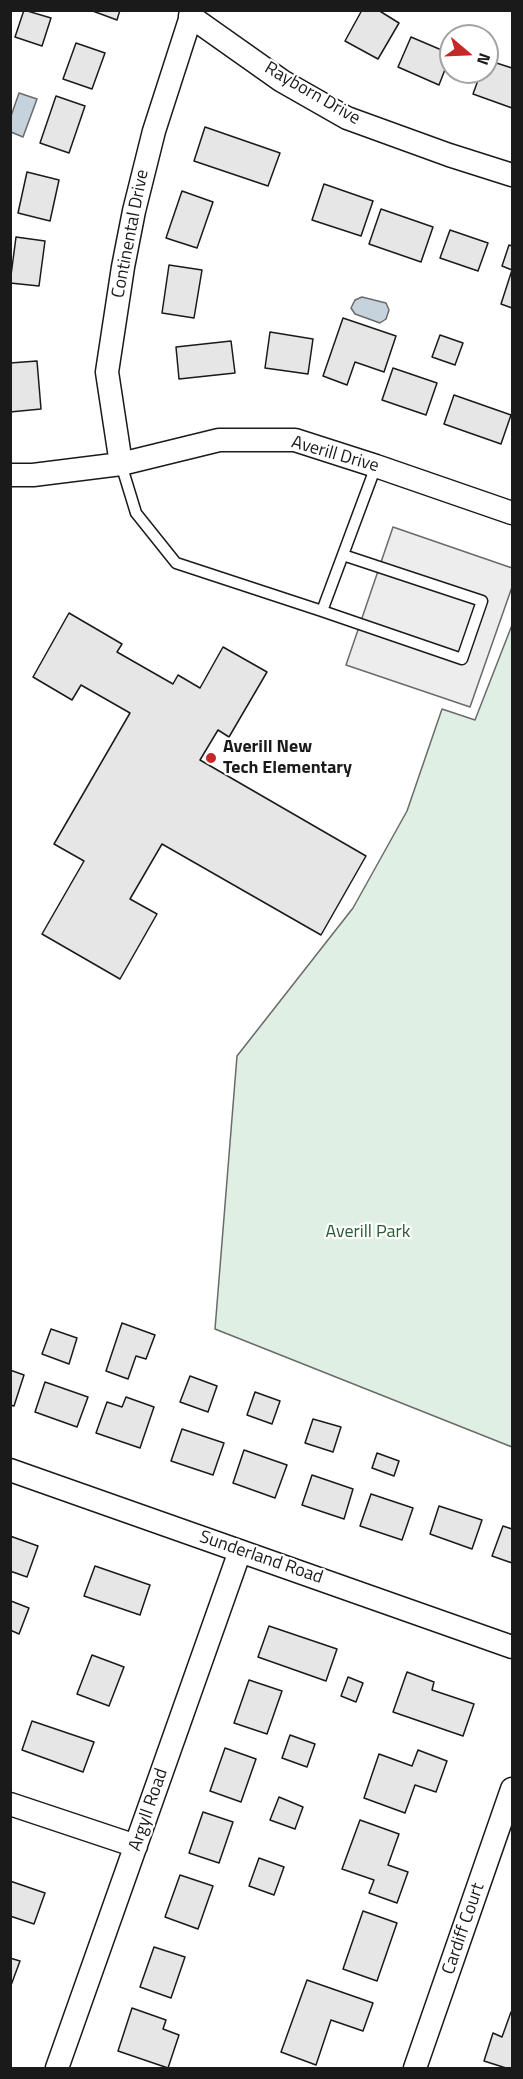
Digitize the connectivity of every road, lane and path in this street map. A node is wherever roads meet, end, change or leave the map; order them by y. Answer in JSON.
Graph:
{"nodes":[{"id":1,"x":192,"y":13,"type":"edge"},
{"id":2,"x":513,"y":175,"type":"edge"},
{"id":3,"x":121,"y":464,"type":"junction"},
{"id":4,"x":376,"y":466,"type":"junction"},
{"id":5,"x":10,"y":475,"type":"edge"},
{"id":6,"x":513,"y":513,"type":"edge"},
{"id":7,"x":343,"y":555,"type":"junction"},
{"id":8,"x":322,"y":611,"type":"junction"},
{"id":9,"x":10,"y":1470,"type":"edge"},
{"id":10,"x":240,"y":1551,"type":"junction"},
{"id":11,"x":513,"y":1647,"type":"edge"},
{"id":12,"x":513,"y":1789,"type":"edge"},
{"id":13,"x":10,"y":1804,"type":"edge"},
{"id":14,"x":136,"y":1846,"type":"junction"},
{"id":15,"x":57,"y":2068,"type":"edge"},
{"id":16,"x":415,"y":2068,"type":"edge"}],
"edges":[{"from":1,"to":2,"type":"street","name":"Rayborn Drive"},
{"from":1,"to":3,"type":"street","name":"Continental Drive"},
{"from":3,"to":4,"type":"street","name":"Averill Drive"},
{"from":3,"to":5,"type":"street","name":"Averill Drive"},
{"from":3,"to":8,"type":"lane"},
{"from":4,"to":6,"type":"street","name":"Averill Drive"},
{"from":4,"to":7,"type":"lane"},
{"from":7,"to":8,"type":"lane"},
{"from":7,"to":8,"type":"lane"},
{"from":9,"to":10,"type":"street","name":"Sunderland Road"},
{"from":10,"to":11,"type":"street","name":"Sunderland Road"},
{"from":10,"to":14,"type":"street","name":"Argyll Road"},
{"from":12,"to":16,"type":"street","name":"Cardiff Court"},
{"from":13,"to":14,"type":"street"},
{"from":14,"to":15,"type":"street","name":"Argyll Road"}]}
